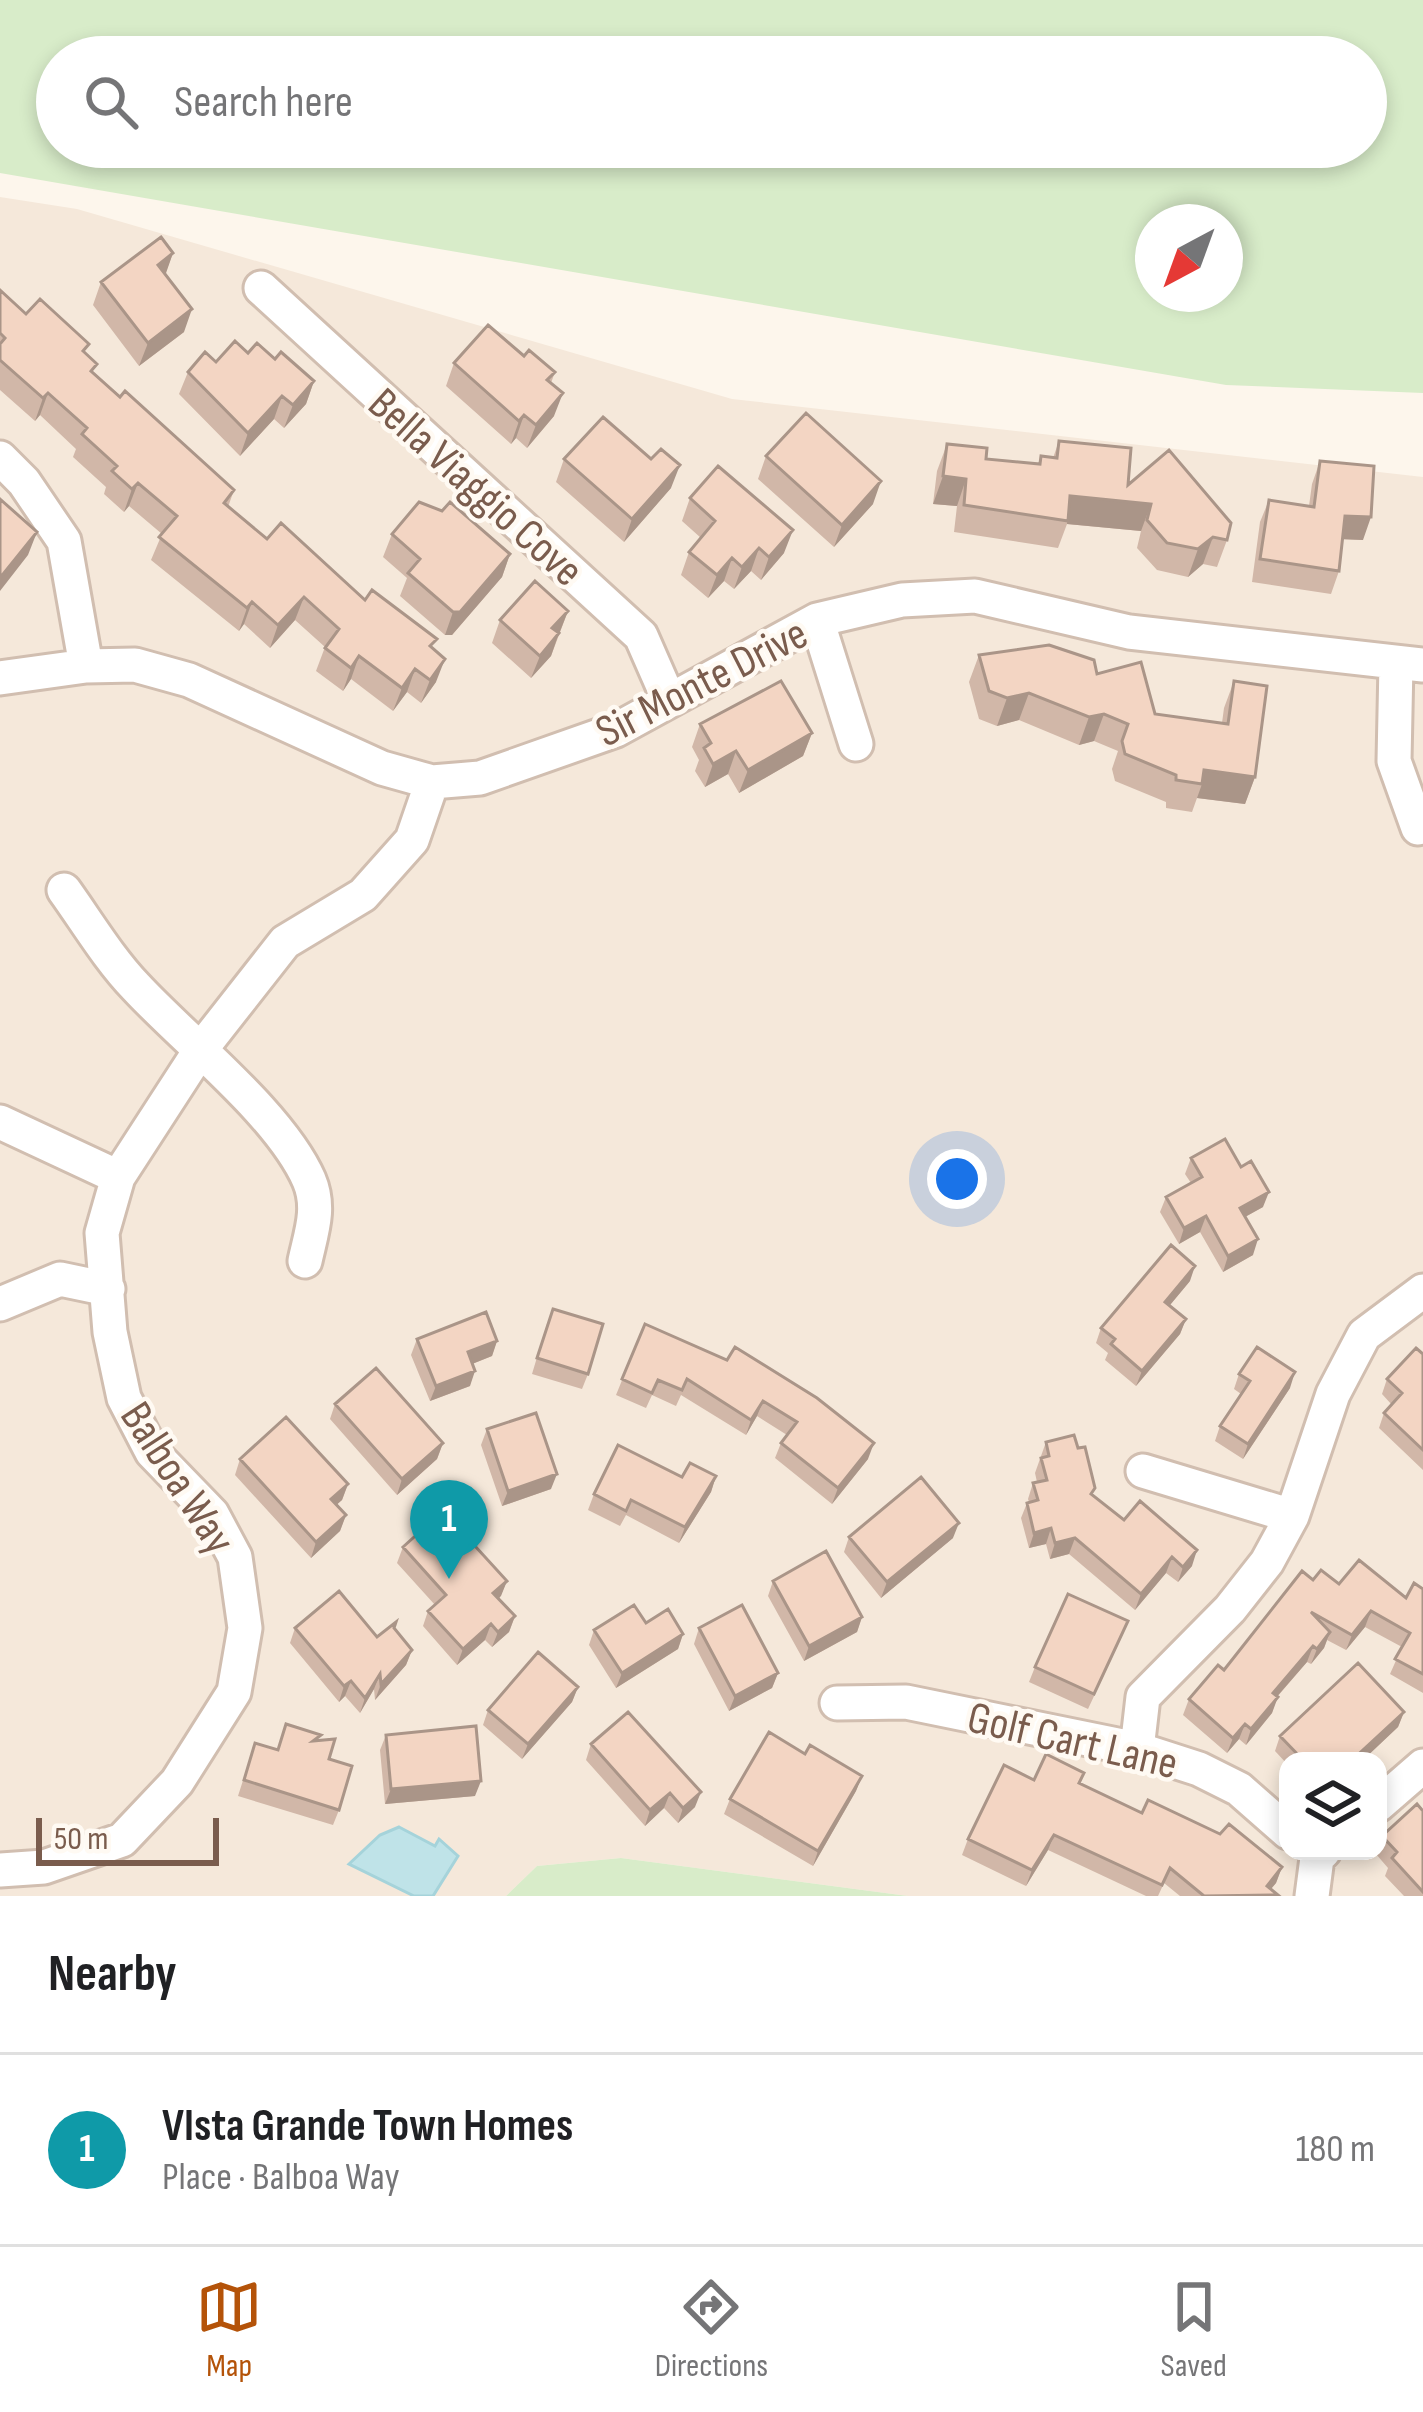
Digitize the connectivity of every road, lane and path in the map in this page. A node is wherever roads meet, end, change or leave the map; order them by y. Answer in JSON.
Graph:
{"nodes":[{"id":1,"x":261,"y":288,"type":"dead end"},
{"id":2,"x":0,"y":458,"type":"edge"},
{"id":3,"x":817,"y":620,"type":"junction"},
{"id":4,"x":1409,"y":664,"type":"edge"},
{"id":5,"x":86,"y":665,"type":"junction"},
{"id":6,"x":0,"y":679,"type":"edge"},
{"id":7,"x":669,"y":700,"type":"junction"},
{"id":8,"x":856,"y":744,"type":"dead end"},
{"id":9,"x":432,"y":782,"type":"junction"},
{"id":10,"x":1418,"y":827,"type":"dead end"},
{"id":11,"x":64,"y":890,"type":"dead end"},
{"id":12,"x":201,"y":1049,"type":"junction"},
{"id":13,"x":0,"y":1122,"type":"edge"},
{"id":14,"x":118,"y":1177,"type":"junction"},
{"id":15,"x":304,"y":1262,"type":"dead end"},
{"id":16,"x":108,"y":1288,"type":"junction"},
{"id":17,"x":1423,"y":1292,"type":"edge"},
{"id":18,"x":0,"y":1304,"type":"edge"},
{"id":19,"x":1143,"y":1471,"type":"dead end"},
{"id":20,"x":1292,"y":1516,"type":"junction"},
{"id":21,"x":837,"y":1702,"type":"dead end"},
{"id":22,"x":1137,"y":1749,"type":"junction"},
{"id":23,"x":1423,"y":1766,"type":"edge"},
{"id":24,"x":1387,"y":1797,"type":"edge"},
{"id":25,"x":1279,"y":1824,"type":"edge"},
{"id":26,"x":1316,"y":1860,"type":"edge"},
{"id":27,"x":0,"y":1870,"type":"edge"},
{"id":28,"x":1312,"y":1896,"type":"edge"}],
"edges":[{"from":1,"to":7,"type":"street","name":"Bella Viaggio Cove"},
{"from":2,"to":5,"type":"street"},
{"from":3,"to":4,"type":"street","name":"Sir Monte Drive"},
{"from":3,"to":7,"type":"street","name":"Sir Monte Drive"},
{"from":3,"to":8,"type":"street"},
{"from":4,"to":10,"type":"street"},
{"from":5,"to":6,"type":"street","name":"Sir Monte Drive"},
{"from":5,"to":9,"type":"street","name":"Sir Monte Drive"},
{"from":7,"to":9,"type":"street","name":"Sir Monte Drive"},
{"from":9,"to":12,"type":"street","name":"Balboa Way"},
{"from":11,"to":12,"type":"street"},
{"from":12,"to":14,"type":"street","name":"Balboa Way"},
{"from":12,"to":15,"type":"street"},
{"from":13,"to":14,"type":"street"},
{"from":14,"to":16,"type":"street","name":"Balboa Way"},
{"from":16,"to":18,"type":"street"},
{"from":16,"to":27,"type":"street","name":"Balboa Way"},
{"from":17,"to":20,"type":"street"},
{"from":19,"to":20,"type":"street"},
{"from":20,"to":22,"type":"street"},
{"from":21,"to":22,"type":"street","name":"Golf Cart Lane"},
{"from":22,"to":25,"type":"street","name":"Golf Cart Lane"},
{"from":23,"to":24,"type":"street"},
{"from":26,"to":28,"type":"street"}]}
